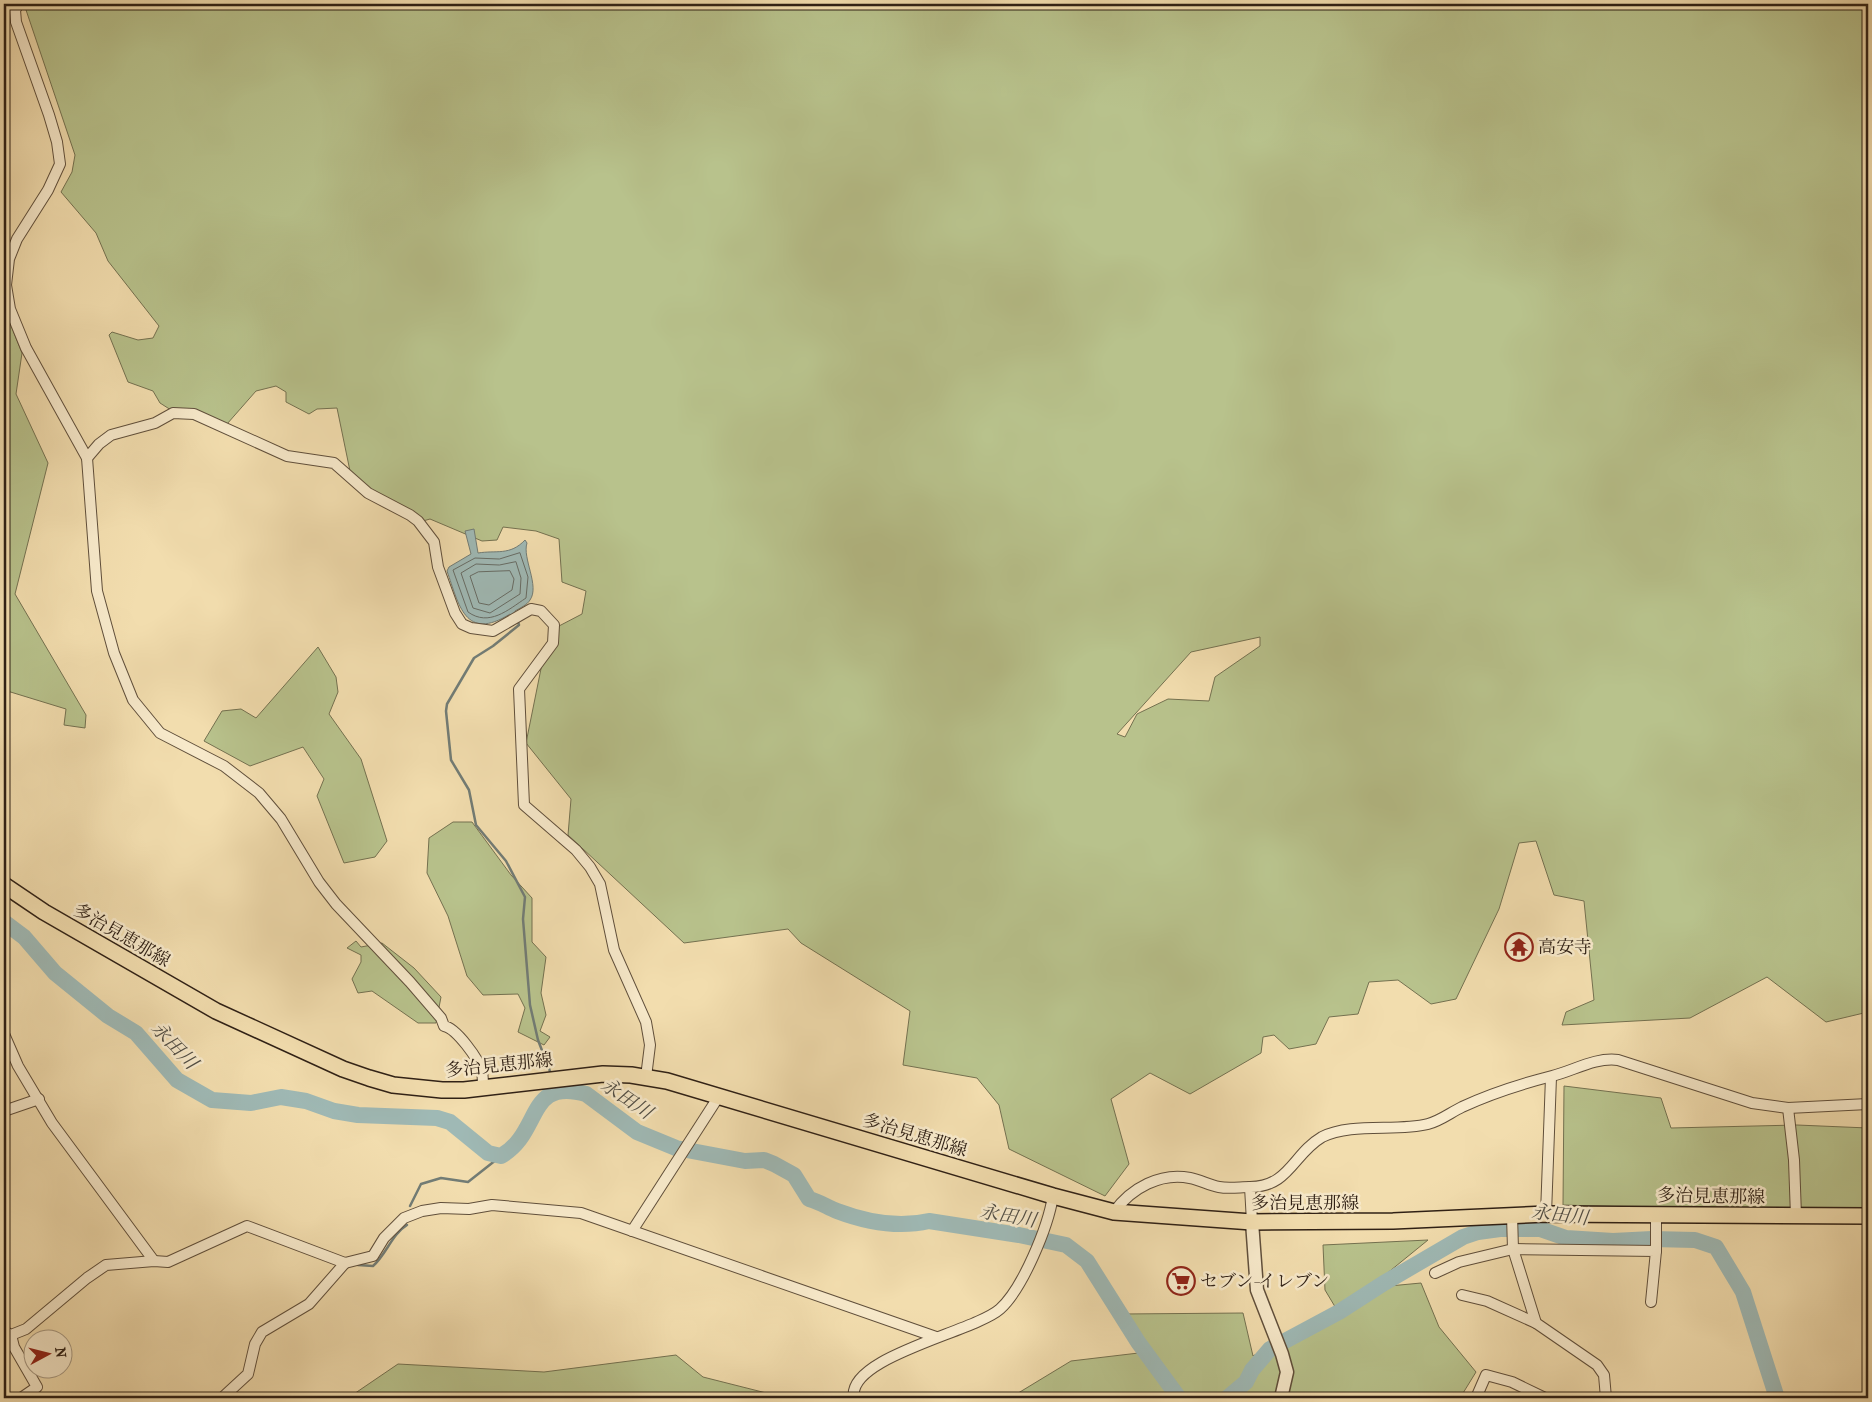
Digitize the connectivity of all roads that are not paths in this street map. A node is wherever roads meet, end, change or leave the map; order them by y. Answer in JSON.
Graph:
{"nodes":[{"id":1,"x":19,"y":4,"type":"edge"},
{"id":2,"x":87,"y":458,"type":"junction"},
{"id":3,"x":4,"y":885,"type":"edge"},
{"id":4,"x":4,"y":1034,"type":"edge"},
{"id":5,"x":646,"y":1077,"type":"junction"},
{"id":6,"x":1551,"y":1077,"type":"junction"},
{"id":7,"x":483,"y":1088,"type":"junction"},
{"id":8,"x":719,"y":1096,"type":"junction"},
{"id":9,"x":39,"y":1099,"type":"junction"},
{"id":10,"x":1868,"y":1104,"type":"edge"},
{"id":11,"x":1788,"y":1108,"type":"junction"},
{"id":12,"x":4,"y":1110,"type":"edge"},
{"id":13,"x":1250,"y":1187,"type":"junction"},
{"id":14,"x":1053,"y":1196,"type":"junction"},
{"id":15,"x":1114,"y":1212,"type":"junction"},
{"id":16,"x":1546,"y":1214,"type":"junction"},
{"id":17,"x":1796,"y":1216,"type":"junction"},
{"id":18,"x":1868,"y":1216,"type":"edge"},
{"id":19,"x":1512,"y":1218,"type":"junction"},
{"id":20,"x":1656,"y":1218,"type":"junction"},
{"id":21,"x":1252,"y":1222,"type":"junction"},
{"id":22,"x":632,"y":1231,"type":"junction"},
{"id":23,"x":1513,"y":1246,"type":"junction"},
{"id":24,"x":1656,"y":1248,"type":"junction"},
{"id":25,"x":154,"y":1261,"type":"junction"},
{"id":26,"x":345,"y":1263,"type":"junction"},
{"id":27,"x":1435,"y":1273,"type":"dead end"},
{"id":28,"x":1462,"y":1295,"type":"dead end"},
{"id":29,"x":1651,"y":1302,"type":"dead end"},
{"id":30,"x":1536,"y":1323,"type":"junction"},
{"id":31,"x":8,"y":1333,"type":"edge"},
{"id":32,"x":936,"y":1337,"type":"junction"},
{"id":33,"x":21,"y":1398,"type":"edge"},
{"id":34,"x":222,"y":1398,"type":"edge"},
{"id":35,"x":854,"y":1398,"type":"edge"},
{"id":36,"x":1281,"y":1398,"type":"edge"},
{"id":37,"x":1476,"y":1398,"type":"edge"},
{"id":38,"x":1545,"y":1398,"type":"edge"},
{"id":39,"x":1606,"y":1398,"type":"edge"}],
"edges":[{"from":1,"to":2,"type":"street"},
{"from":2,"to":5,"type":"street"},
{"from":2,"to":7,"type":"street"},
{"from":3,"to":7,"type":"main road","name":"多治見恵那線"},
{"from":4,"to":9,"type":"street"},
{"from":5,"to":7,"type":"main road","name":"多治見恵那線"},
{"from":5,"to":8,"type":"main road","name":"多治見恵那線"},
{"from":6,"to":11,"type":"street"},
{"from":6,"to":13,"type":"street"},
{"from":6,"to":16,"type":"street"},
{"from":8,"to":14,"type":"main road","name":"多治見恵那線"},
{"from":8,"to":22,"type":"street"},
{"from":9,"to":12,"type":"street"},
{"from":9,"to":25,"type":"street"},
{"from":10,"to":11,"type":"street"},
{"from":11,"to":17,"type":"street"},
{"from":13,"to":15,"type":"street"},
{"from":13,"to":21,"type":"street"},
{"from":14,"to":15,"type":"main road","name":"多治見恵那線"},
{"from":14,"to":32,"type":"street"},
{"from":15,"to":21,"type":"main road","name":"多治見恵那線"},
{"from":16,"to":19,"type":"main road","name":"多治見恵那線"},
{"from":16,"to":20,"type":"main road","name":"多治見恵那線"},
{"from":17,"to":18,"type":"main road","name":"多治見恵那線"},
{"from":17,"to":20,"type":"main road","name":"多治見恵那線"},
{"from":19,"to":21,"type":"main road","name":"多治見恵那線"},
{"from":19,"to":23,"type":"street"},
{"from":20,"to":24,"type":"street"},
{"from":21,"to":36,"type":"street"},
{"from":22,"to":26,"type":"street"},
{"from":22,"to":32,"type":"street"},
{"from":23,"to":24,"type":"street"},
{"from":23,"to":27,"type":"street"},
{"from":23,"to":30,"type":"street"},
{"from":24,"to":29,"type":"street"},
{"from":25,"to":26,"type":"street"},
{"from":25,"to":31,"type":"street"},
{"from":26,"to":34,"type":"street"},
{"from":28,"to":30,"type":"street"},
{"from":30,"to":39,"type":"street"},
{"from":31,"to":33,"type":"street"},
{"from":32,"to":35,"type":"street"},
{"from":37,"to":38,"type":"street"}]}
